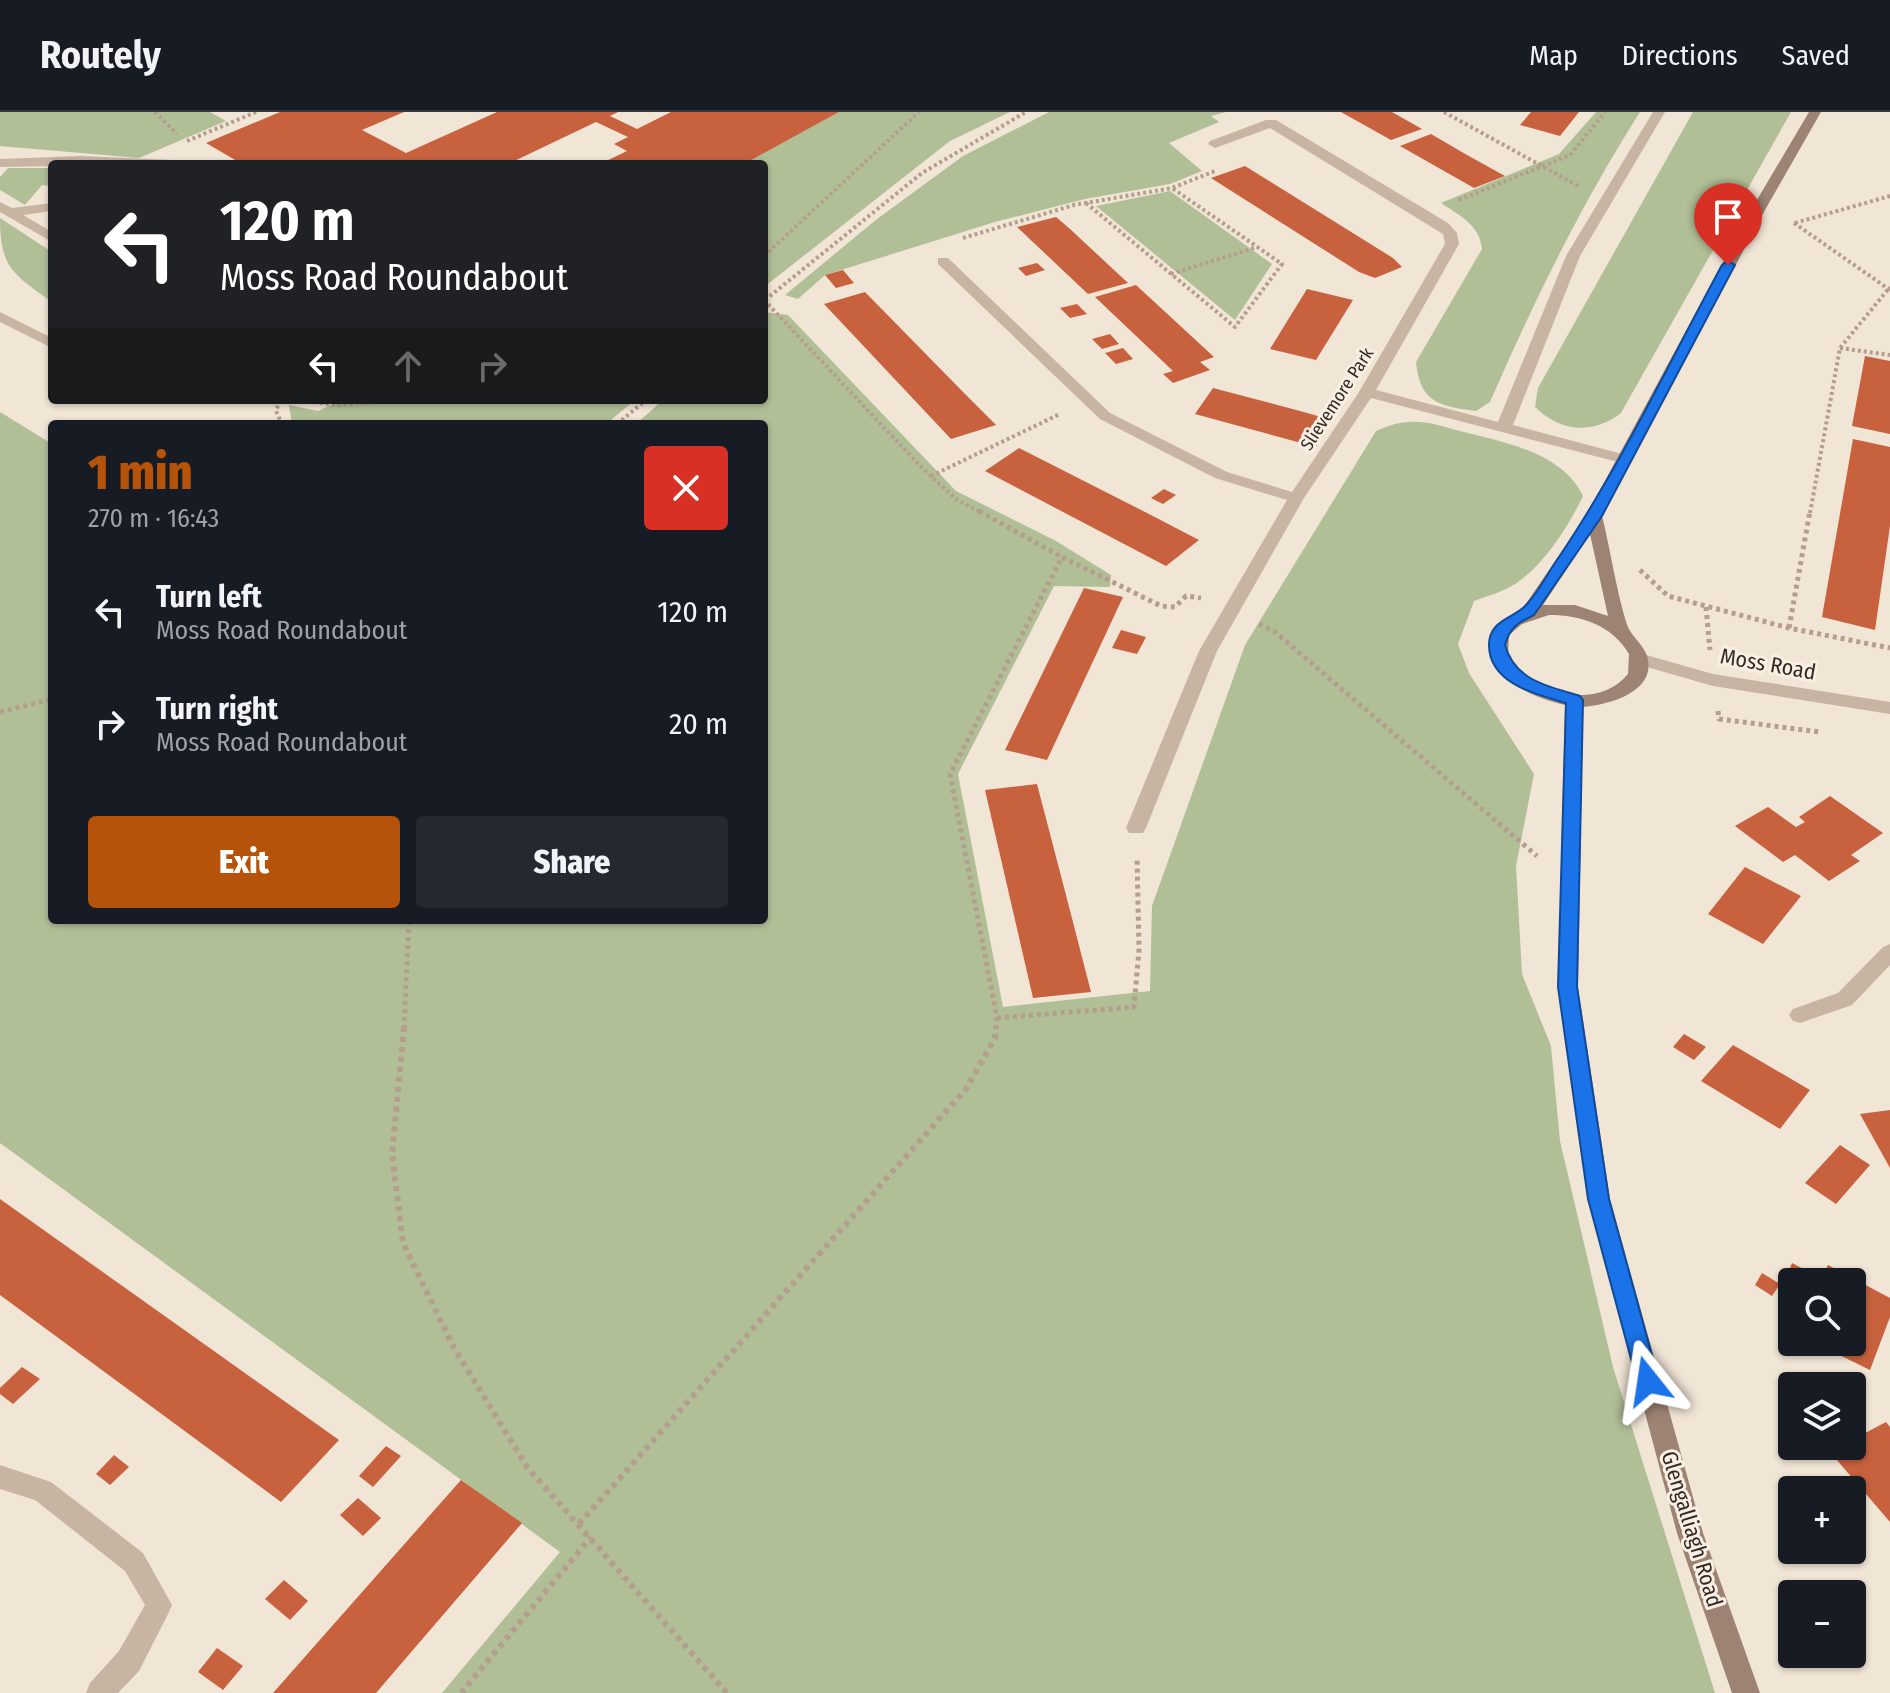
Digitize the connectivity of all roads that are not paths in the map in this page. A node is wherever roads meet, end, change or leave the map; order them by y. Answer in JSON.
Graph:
{"nodes":[{"id":1,"x":1659,"y":112,"type":"edge"},
{"id":2,"x":1815,"y":112,"type":"edge"},
{"id":3,"x":1215,"y":144,"type":"road end"},
{"id":4,"x":48,"y":161,"type":"edge"},
{"id":5,"x":0,"y":163,"type":"edge"},
{"id":6,"x":48,"y":207,"type":"edge"},
{"id":7,"x":5,"y":209,"type":"edge"},
{"id":8,"x":48,"y":236,"type":"edge"},
{"id":9,"x":943,"y":261,"type":"road end"},
{"id":10,"x":0,"y":316,"type":"edge"},
{"id":11,"x":48,"y":342,"type":"edge"},
{"id":12,"x":1367,"y":392,"type":"junction"},
{"id":13,"x":1504,"y":427,"type":"junction"},
{"id":14,"x":1624,"y":459,"type":"junction"},
{"id":15,"x":1296,"y":498,"type":"junction"},
{"id":16,"x":1594,"y":516,"type":"junction"},
{"id":17,"x":1529,"y":612,"type":"junction"},
{"id":18,"x":1620,"y":631,"type":"junction"},
{"id":19,"x":1639,"y":659,"type":"junction"},
{"id":20,"x":1574,"y":700,"type":"junction"},
{"id":21,"x":1890,"y":708,"type":"edge"},
{"id":22,"x":1136,"y":828,"type":"road end"},
{"id":23,"x":1890,"y":952,"type":"edge"},
{"id":24,"x":1800,"y":1015,"type":"dead end"},
{"id":25,"x":0,"y":1477,"type":"edge"},
{"id":26,"x":100,"y":1693,"type":"edge"},
{"id":27,"x":1746,"y":1693,"type":"edge"}],
"edges":[{"from":1,"to":13,"type":"street"},
{"from":2,"to":14,"type":"main road"},
{"from":3,"to":12,"type":"street","name":"Slievemore Park"},
{"from":4,"to":5,"type":"street"},
{"from":6,"to":7,"type":"street"},
{"from":7,"to":8,"type":"street"},
{"from":9,"to":15,"type":"street"},
{"from":10,"to":11,"type":"street"},
{"from":12,"to":13,"type":"street"},
{"from":12,"to":15,"type":"street","name":"Slievemore Park"},
{"from":13,"to":14,"type":"street"},
{"from":14,"to":16,"type":"main road"},
{"from":15,"to":22,"type":"street","name":"Slievemore Park"},
{"from":16,"to":17,"type":"main road"},
{"from":16,"to":18,"type":"main road"},
{"from":17,"to":18,"type":"main road"},
{"from":17,"to":20,"type":"main road"},
{"from":18,"to":19,"type":"main road"},
{"from":19,"to":20,"type":"main road"},
{"from":19,"to":21,"type":"street","name":"Moss Road"},
{"from":20,"to":27,"type":"main road","name":"Glengalliagh Road"},
{"from":23,"to":24,"type":"street"},
{"from":25,"to":26,"type":"street"}]}
